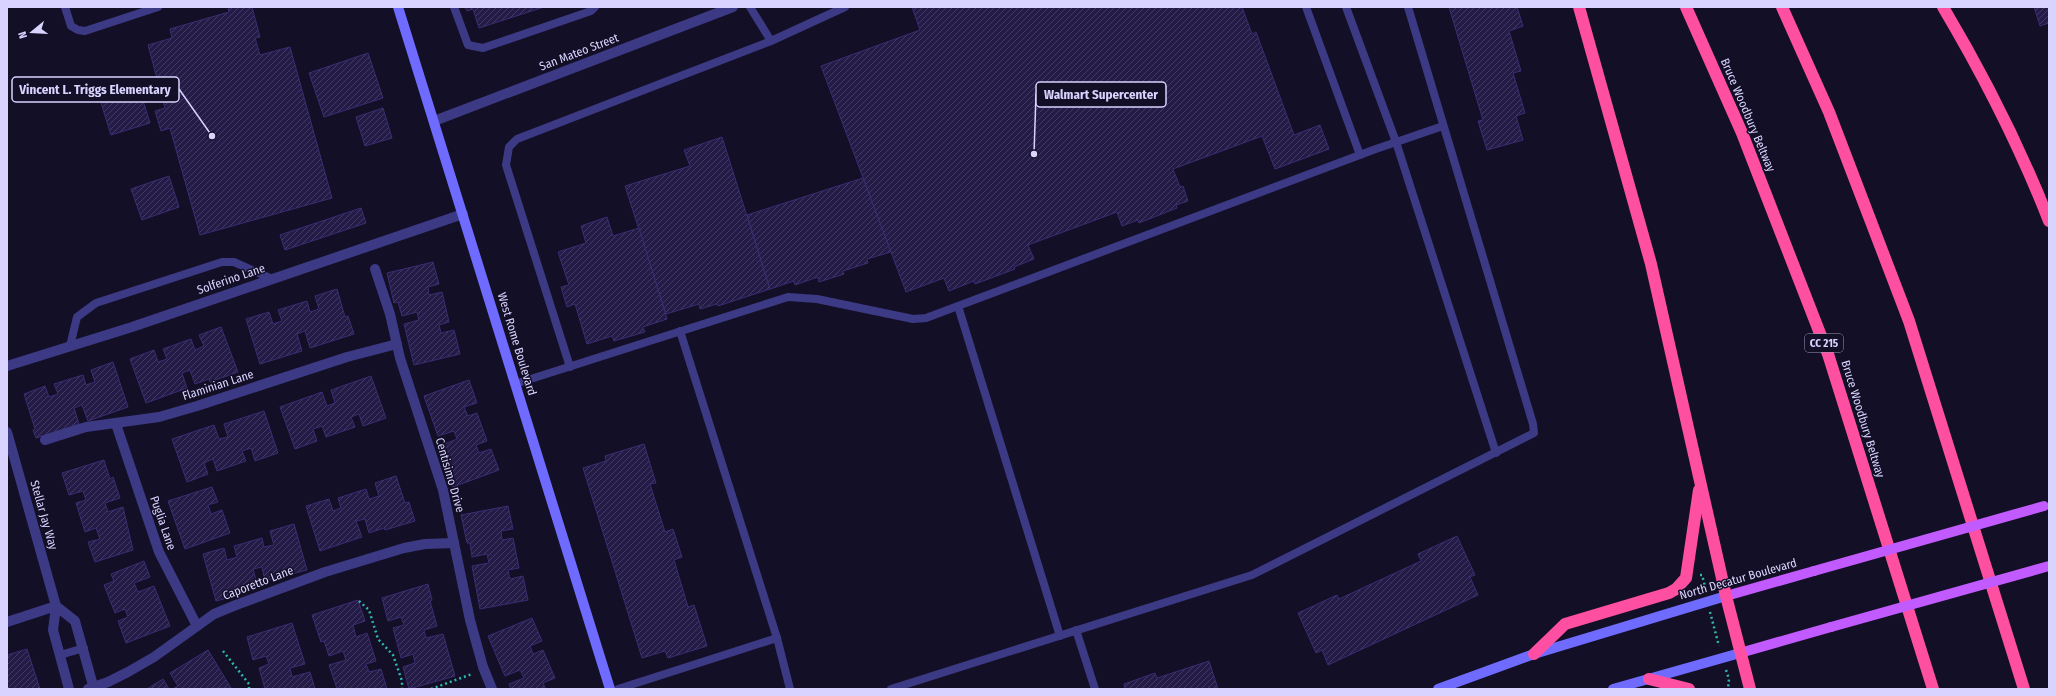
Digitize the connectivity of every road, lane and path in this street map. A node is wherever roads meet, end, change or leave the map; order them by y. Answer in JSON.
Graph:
{"nodes":[{"id":1,"x":65,"y":7,"type":"edge"},
{"id":2,"x":158,"y":7,"type":"edge"},
{"id":3,"x":400,"y":7,"type":"edge"},
{"id":4,"x":454,"y":7,"type":"edge"},
{"id":5,"x":595,"y":7,"type":"edge"},
{"id":6,"x":733,"y":7,"type":"edge"},
{"id":7,"x":750,"y":7,"type":"edge"},
{"id":8,"x":845,"y":7,"type":"edge"},
{"id":9,"x":1306,"y":7,"type":"edge"},
{"id":10,"x":1346,"y":7,"type":"edge"},
{"id":11,"x":1408,"y":7,"type":"edge"},
{"id":12,"x":1579,"y":7,"type":"edge"},
{"id":13,"x":1686,"y":7,"type":"edge"},
{"id":14,"x":1782,"y":7,"type":"edge"},
{"id":15,"x":1943,"y":7,"type":"edge"},
{"id":16,"x":771,"y":41,"type":"junction"},
{"id":17,"x":434,"y":121,"type":"junction"},
{"id":18,"x":1443,"y":126,"type":"junction"},
{"id":19,"x":1396,"y":142,"type":"junction"},
{"id":20,"x":1360,"y":155,"type":"junction"},
{"id":21,"x":463,"y":214,"type":"junction"},
{"id":22,"x":2049,"y":221,"type":"edge"},
{"id":23,"x":375,"y":269,"type":"dead end"},
{"id":24,"x":272,"y":279,"type":"junction"},
{"id":25,"x":958,"y":306,"type":"junction"},
{"id":26,"x":680,"y":331,"type":"junction"},
{"id":27,"x":397,"y":344,"type":"junction"},
{"id":28,"x":70,"y":346,"type":"junction"},
{"id":29,"x":7,"y":366,"type":"edge"},
{"id":30,"x":570,"y":367,"type":"junction"},
{"id":31,"x":515,"y":384,"type":"junction"},
{"id":32,"x":116,"y":424,"type":"junction"},
{"id":33,"x":7,"y":432,"type":"edge"},
{"id":34,"x":45,"y":440,"type":"dead end"},
{"id":35,"x":1496,"y":453,"type":"junction"},
{"id":36,"x":1700,"y":483,"type":"junction"},
{"id":37,"x":2046,"y":505,"type":"edge"},
{"id":38,"x":454,"y":543,"type":"junction"},
{"id":39,"x":2049,"y":566,"type":"edge"},
{"id":40,"x":1696,"y":574,"type":"dead end"},
{"id":41,"x":1705,"y":588,"type":"dead end"},
{"id":42,"x":1726,"y":596,"type":"junction"},
{"id":43,"x":359,"y":601,"type":"dead end"},
{"id":44,"x":56,"y":606,"type":"junction"},
{"id":45,"x":1710,"y":614,"type":"dead end"},
{"id":46,"x":7,"y":622,"type":"edge"},
{"id":47,"x":197,"y":626,"type":"junction"},
{"id":48,"x":1076,"y":630,"type":"junction"},
{"id":49,"x":1715,"y":631,"type":"dead end"},
{"id":50,"x":1060,"y":636,"type":"junction"},
{"id":51,"x":776,"y":638,"type":"junction"},
{"id":52,"x":84,"y":648,"type":"junction"},
{"id":53,"x":222,"y":652,"type":"dead end"},
{"id":54,"x":1740,"y":653,"type":"junction"},
{"id":55,"x":1534,"y":654,"type":"junction"},
{"id":56,"x":60,"y":655,"type":"junction"},
{"id":57,"x":1727,"y":671,"type":"dead end"},
{"id":58,"x":472,"y":674,"type":"dead end"},
{"id":59,"x":1649,"y":679,"type":"junction"},
{"id":60,"x":92,"y":688,"type":"edge"},
{"id":61,"x":895,"y":688,"type":"edge"},
{"id":62,"x":69,"y":689,"type":"edge"},
{"id":63,"x":250,"y":689,"type":"edge"},
{"id":64,"x":402,"y":689,"type":"edge"},
{"id":65,"x":431,"y":689,"type":"edge"},
{"id":66,"x":492,"y":689,"type":"edge"},
{"id":67,"x":610,"y":689,"type":"edge"},
{"id":68,"x":618,"y":689,"type":"edge"},
{"id":69,"x":790,"y":689,"type":"edge"},
{"id":70,"x":1095,"y":689,"type":"edge"},
{"id":71,"x":1438,"y":689,"type":"edge"},
{"id":72,"x":1612,"y":689,"type":"edge"},
{"id":73,"x":1689,"y":689,"type":"edge"},
{"id":74,"x":1728,"y":689,"type":"edge"},
{"id":75,"x":1750,"y":689,"type":"edge"},
{"id":76,"x":1933,"y":689,"type":"edge"},
{"id":77,"x":2024,"y":689,"type":"edge"}],
"edges":[{"from":1,"to":2,"type":"lane"},
{"from":3,"to":17,"type":"street","name":"West Rome Boulevard"},
{"from":4,"to":5,"type":"lane"},
{"from":6,"to":17,"type":"street","name":"San Mateo Street"},
{"from":7,"to":16,"type":"lane"},
{"from":8,"to":16,"type":"lane"},
{"from":9,"to":20,"type":"lane"},
{"from":10,"to":19,"type":"lane"},
{"from":11,"to":18,"type":"lane"},
{"from":12,"to":36,"type":"highway"},
{"from":13,"to":76,"type":"highway","name":"Bruce Woodbury Beltway","number":"CC 215"},
{"from":14,"to":77,"type":"highway"},
{"from":15,"to":22,"type":"highway"},
{"from":16,"to":30,"type":"lane"},
{"from":17,"to":21,"type":"street","name":"West Rome Boulevard"},
{"from":18,"to":19,"type":"lane"},
{"from":18,"to":35,"type":"lane"},
{"from":19,"to":20,"type":"lane"},
{"from":19,"to":35,"type":"lane"},
{"from":20,"to":25,"type":"lane"},
{"from":21,"to":24,"type":"street","name":"Solferino Lane"},
{"from":21,"to":31,"type":"street","name":"West Rome Boulevard"},
{"from":23,"to":27,"type":"street","name":"Centisimo Drive"},
{"from":24,"to":28,"type":"street","name":"Solferino Lane"},
{"from":24,"to":28,"type":"lane"},
{"from":25,"to":26,"type":"lane"},
{"from":25,"to":50,"type":"lane"},
{"from":26,"to":30,"type":"lane"},
{"from":26,"to":51,"type":"lane"},
{"from":27,"to":32,"type":"street","name":"Flaminian Lane"},
{"from":27,"to":38,"type":"street","name":"Centisimo Drive"},
{"from":28,"to":29,"type":"street","name":"Solferino Lane"},
{"from":30,"to":31,"type":"lane"},
{"from":31,"to":67,"type":"street","name":"West Rome Boulevard"},
{"from":32,"to":34,"type":"street","name":"Flaminian Lane"},
{"from":32,"to":47,"type":"street","name":"Puglia Lane"},
{"from":33,"to":44,"type":"street","name":"Stellar Jay Way"},
{"from":35,"to":48,"type":"lane"},
{"from":36,"to":42,"type":"highway"},
{"from":36,"to":55,"type":"highway"},
{"from":37,"to":42,"type":"main road","name":"North Decatur Boulevard","bridge":true},
{"from":38,"to":47,"type":"street","name":"Caporetto Lane"},
{"from":38,"to":66,"type":"street","name":"Centisimo Drive"},
{"from":39,"to":54,"type":"main road","bridge":true},
{"from":40,"to":41,"type":"path"},
{"from":42,"to":54,"type":"highway"},
{"from":42,"to":55,"type":"street","name":"North Decatur Boulevard"},
{"from":43,"to":64,"type":"path"},
{"from":44,"to":46,"type":"street"},
{"from":44,"to":52,"type":"street"},
{"from":44,"to":56,"type":"street"},
{"from":45,"to":49,"type":"path"},
{"from":47,"to":60,"type":"street","name":"Caporetto Lane"},
{"from":48,"to":50,"type":"lane"},
{"from":48,"to":70,"type":"lane"},
{"from":50,"to":61,"type":"lane"},
{"from":51,"to":68,"type":"lane"},
{"from":51,"to":69,"type":"lane"},
{"from":52,"to":56,"type":"lane"},
{"from":52,"to":60,"type":"street"},
{"from":53,"to":63,"type":"path"},
{"from":54,"to":59,"type":"street"},
{"from":54,"to":75,"type":"highway"},
{"from":55,"to":71,"type":"street","name":"North Decatur Boulevard"},
{"from":56,"to":62,"type":"street"},
{"from":57,"to":74,"type":"path"},
{"from":58,"to":65,"type":"path"},
{"from":59,"to":72,"type":"street"},
{"from":59,"to":73,"type":"highway"}]}
